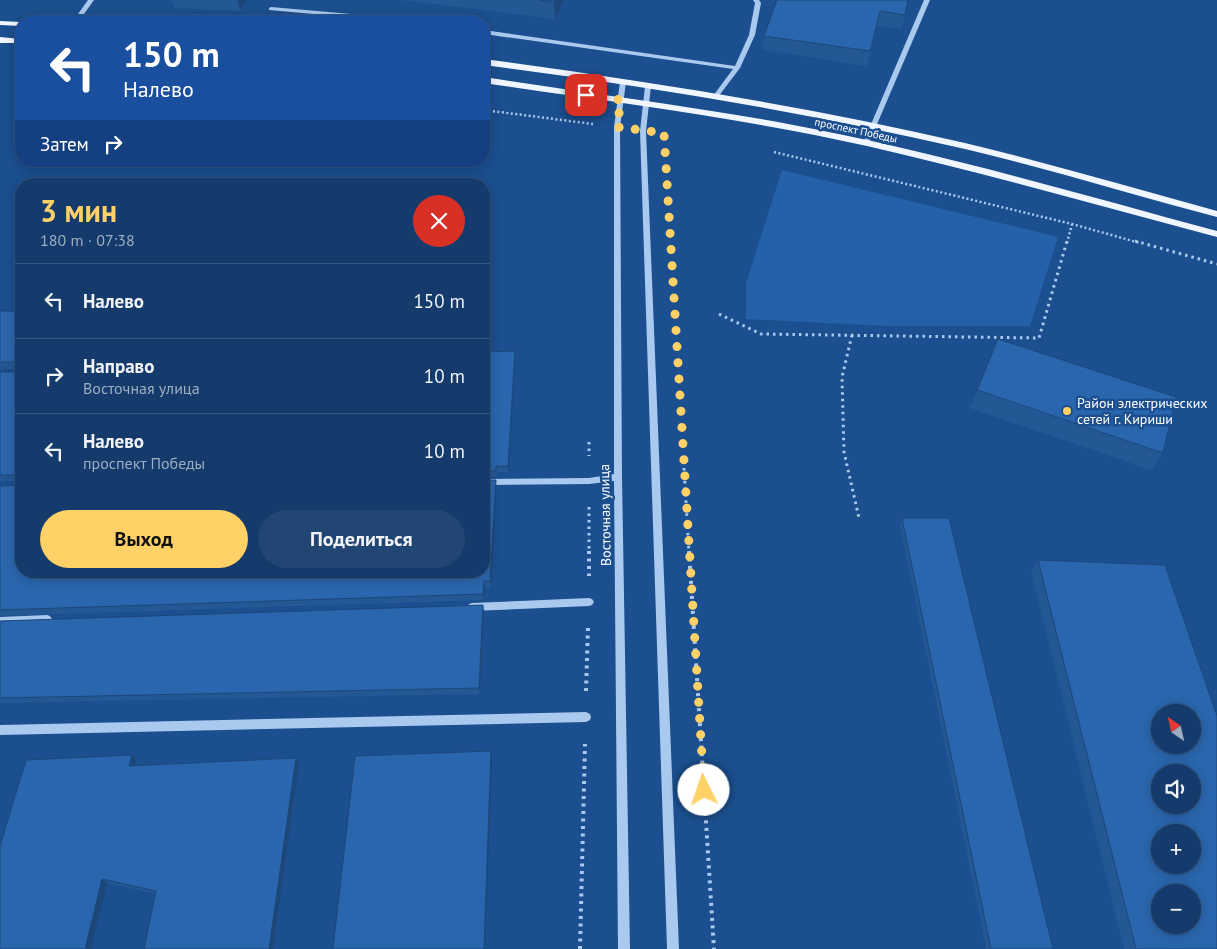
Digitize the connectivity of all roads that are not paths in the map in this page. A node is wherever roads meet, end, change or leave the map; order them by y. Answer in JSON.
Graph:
{"nodes":[{"id":1,"x":91,"y":0,"type":"edge"},
{"id":2,"x":756,"y":0,"type":"edge"},
{"id":3,"x":927,"y":0,"type":"edge"},
{"id":4,"x":271,"y":9,"type":"dead end"},
{"id":5,"x":80,"y":15,"type":"edge"},
{"id":6,"x":340,"y":15,"type":"edge"},
{"id":7,"x":0,"y":23,"type":"edge"},
{"id":8,"x":15,"y":24,"type":"edge"},
{"id":9,"x":490,"y":33,"type":"edge"},
{"id":10,"x":0,"y":40,"type":"edge"},
{"id":11,"x":15,"y":41,"type":"edge"},
{"id":12,"x":490,"y":63,"type":"edge"},
{"id":13,"x":737,"y":68,"type":"junction"},
{"id":14,"x":490,"y":81,"type":"edge"},
{"id":15,"x":623,"y":82,"type":"junction"},
{"id":16,"x":648,"y":86,"type":"junction"},
{"id":17,"x":716,"y":96,"type":"junction"},
{"id":18,"x":621,"y":100,"type":"junction"},
{"id":19,"x":874,"y":127,"type":"junction"},
{"id":20,"x":866,"y":143,"type":"junction"},
{"id":21,"x":1217,"y":214,"type":"edge"},
{"id":22,"x":1217,"y":234,"type":"edge"},
{"id":23,"x":618,"y":477,"type":"junction"},
{"id":24,"x":490,"y":482,"type":"edge"},
{"id":25,"x":589,"y":602,"type":"road end"},
{"id":26,"x":462,"y":607,"type":"edge"},
{"id":27,"x":59,"y":619,"type":"edge"},
{"id":28,"x":0,"y":621,"type":"edge"},
{"id":29,"x":586,"y":717,"type":"road end"},
{"id":30,"x":0,"y":730,"type":"edge"},
{"id":31,"x":624,"y":949,"type":"edge"},
{"id":32,"x":673,"y":949,"type":"edge"}],
"edges":[{"from":1,"to":5,"type":"street"},
{"from":2,"to":13,"type":"lane"},
{"from":3,"to":19,"type":"street"},
{"from":4,"to":6,"type":"street"},
{"from":7,"to":8,"type":"main road"},
{"from":9,"to":13,"type":"street"},
{"from":10,"to":11,"type":"main road"},
{"from":12,"to":15,"type":"main road","name":"проспект Победы"},
{"from":13,"to":17,"type":"lane"},
{"from":14,"to":18,"type":"main road","name":"проспект Победы"},
{"from":15,"to":16,"type":"main road","name":"проспект Победы"},
{"from":15,"to":18,"type":"street","name":"Восточная улица"},
{"from":16,"to":17,"type":"main road","name":"проспект Победы"},
{"from":16,"to":32,"type":"street"},
{"from":17,"to":19,"type":"main road","name":"проспект Победы"},
{"from":18,"to":20,"type":"main road","name":"проспект Победы"},
{"from":18,"to":23,"type":"street","name":"Восточная улица"},
{"from":19,"to":20,"type":"street"},
{"from":19,"to":21,"type":"main road","name":"проспект Победы"},
{"from":20,"to":22,"type":"main road","name":"проспект Победы"},
{"from":23,"to":24,"type":"street"},
{"from":23,"to":31,"type":"street","name":"Восточная улица"},
{"from":25,"to":26,"type":"street"},
{"from":27,"to":28,"type":"street"},
{"from":29,"to":30,"type":"street"}]}
